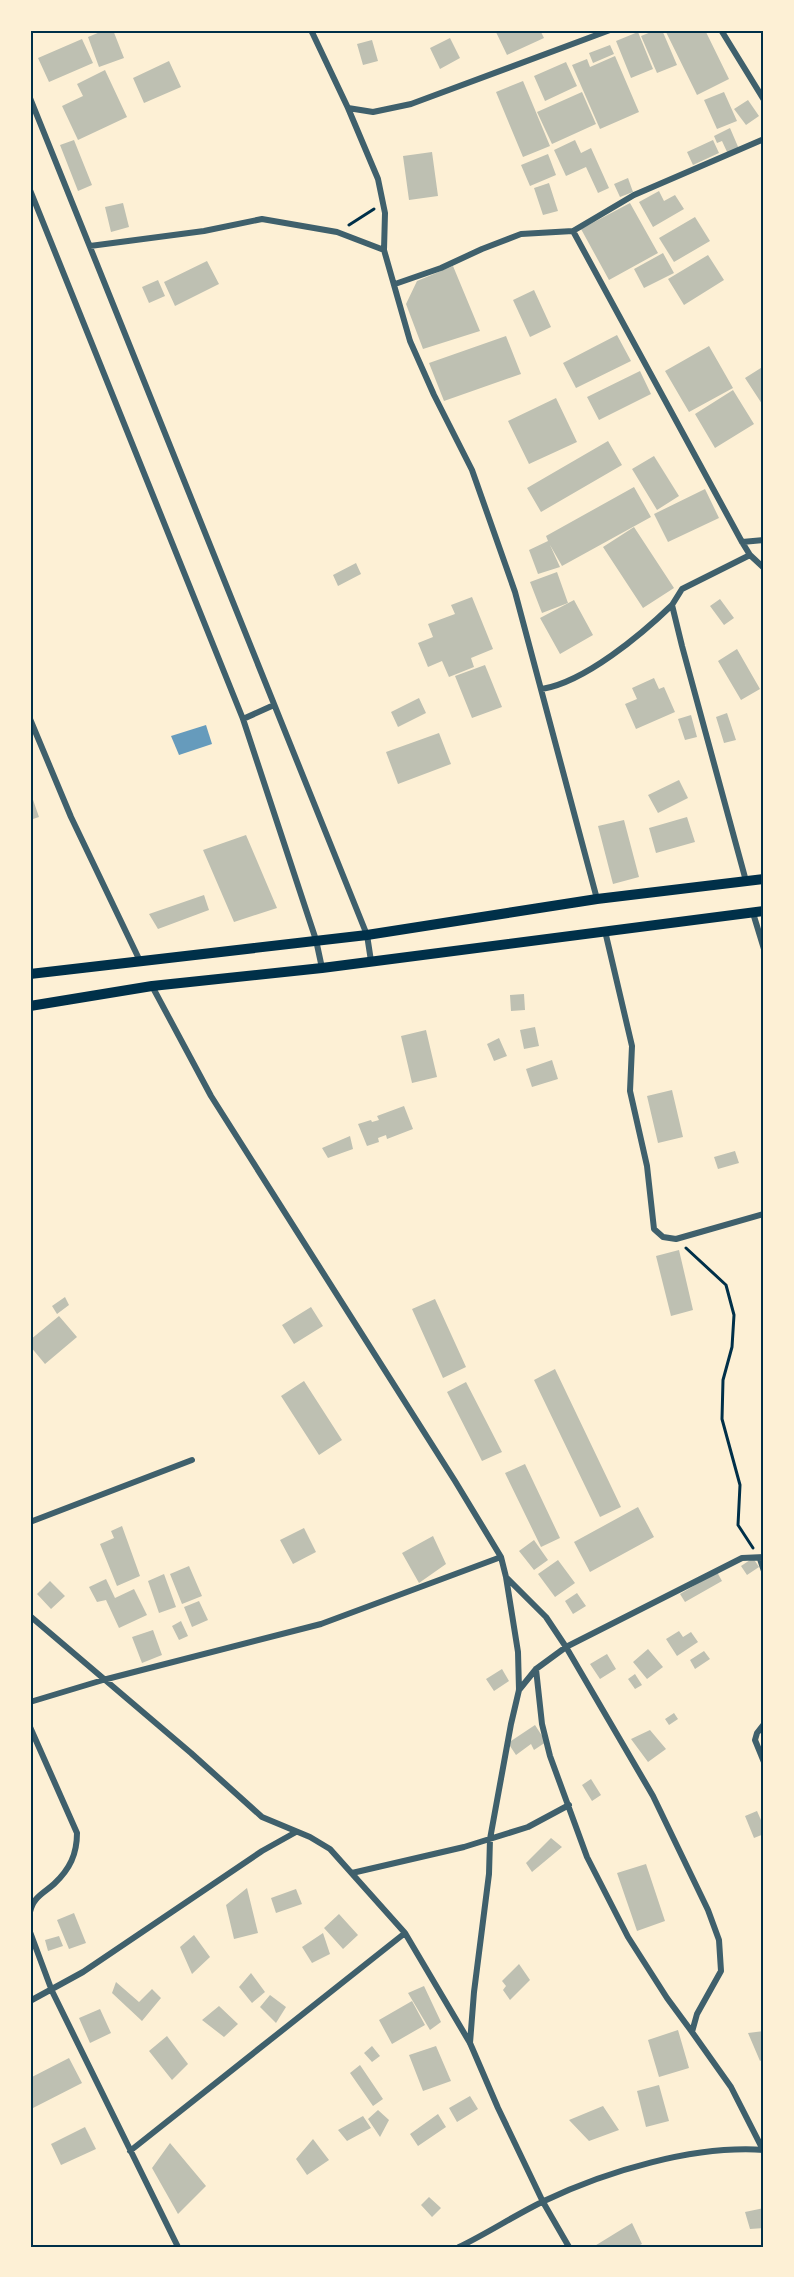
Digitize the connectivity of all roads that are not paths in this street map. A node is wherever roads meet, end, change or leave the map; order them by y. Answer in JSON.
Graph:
{"nodes":[{"id":1,"x":310,"y":30,"type":"edge"},
{"id":2,"x":610,"y":30,"type":"edge"},
{"id":3,"x":721,"y":30,"type":"edge"},
{"id":4,"x":30,"y":98,"type":"edge"},
{"id":5,"x":764,"y":100,"type":"edge"},
{"id":6,"x":348,"y":108,"type":"junction"},
{"id":7,"x":764,"y":139,"type":"edge"},
{"id":8,"x":30,"y":190,"type":"edge"},
{"id":9,"x":573,"y":231,"type":"junction"},
{"id":10,"x":90,"y":246,"type":"junction"},
{"id":11,"x":384,"y":250,"type":"junction"},
{"id":12,"x":395,"y":284,"type":"junction"},
{"id":13,"x":764,"y":540,"type":"edge"},
{"id":14,"x":742,"y":542,"type":"junction"},
{"id":15,"x":750,"y":555,"type":"junction"},
{"id":16,"x":764,"y":568,"type":"edge"},
{"id":17,"x":672,"y":605,"type":"junction"},
{"id":18,"x":542,"y":689,"type":"junction"},
{"id":19,"x":274,"y":705,"type":"junction"},
{"id":20,"x":30,"y":719,"type":"edge"},
{"id":21,"x":243,"y":719,"type":"junction"},
{"id":22,"x":764,"y":879,"type":"edge"},
{"id":23,"x":746,"y":881,"type":"junction"},
{"id":24,"x":597,"y":899,"type":"junction"},
{"id":25,"x":758,"y":912,"type":"edge"},
{"id":26,"x":605,"y":931,"type":"junction"},
{"id":27,"x":367,"y":934,"type":"junction"},
{"id":28,"x":316,"y":940,"type":"junction"},
{"id":29,"x":764,"y":949,"type":"edge"},
{"id":30,"x":141,"y":962,"type":"junction"},
{"id":31,"x":372,"y":962,"type":"junction"},
{"id":32,"x":322,"y":968,"type":"junction"},
{"id":33,"x":30,"y":974,"type":"edge"},
{"id":34,"x":152,"y":986,"type":"junction"},
{"id":35,"x":30,"y":1006,"type":"edge"},
{"id":36,"x":764,"y":1214,"type":"edge"},
{"id":37,"x":192,"y":1460,"type":"dead end"},
{"id":38,"x":30,"y":1522,"type":"edge"},
{"id":39,"x":501,"y":1557,"type":"junction"},
{"id":40,"x":762,"y":1558,"type":"edge"},
{"id":41,"x":764,"y":1571,"type":"edge"},
{"id":42,"x":506,"y":1577,"type":"junction"},
{"id":43,"x":30,"y":1616,"type":"edge"},
{"id":44,"x":566,"y":1647,"type":"junction"},
{"id":45,"x":536,"y":1669,"type":"junction"},
{"id":46,"x":103,"y":1680,"type":"junction"},
{"id":47,"x":519,"y":1690,"type":"junction"},
{"id":48,"x":30,"y":1702,"type":"edge"},
{"id":49,"x":764,"y":1724,"type":"edge"},
{"id":50,"x":30,"y":1727,"type":"edge"},
{"id":51,"x":764,"y":1762,"type":"edge"},
{"id":52,"x":569,"y":1805,"type":"junction"},
{"id":53,"x":296,"y":1832,"type":"junction"},
{"id":54,"x":490,"y":1839,"type":"junction"},
{"id":55,"x":352,"y":1873,"type":"junction"},
{"id":56,"x":30,"y":1912,"type":"edge"},
{"id":57,"x":30,"y":1932,"type":"edge"},
{"id":58,"x":405,"y":1933,"type":"junction"},
{"id":59,"x":52,"y":1991,"type":"junction"},
{"id":60,"x":30,"y":2001,"type":"edge"},
{"id":61,"x":692,"y":2032,"type":"junction"},
{"id":62,"x":470,"y":2043,"type":"junction"},
{"id":63,"x":763,"y":2150,"type":"edge"},
{"id":64,"x":130,"y":2151,"type":"junction"},
{"id":65,"x":543,"y":2202,"type":"junction"},
{"id":66,"x":178,"y":2247,"type":"edge"},
{"id":67,"x":459,"y":2247,"type":"edge"},
{"id":68,"x":569,"y":2247,"type":"edge"}],
"edges":[{"from":1,"to":6,"type":"street"},
{"from":2,"to":6,"type":"street"},
{"from":3,"to":5,"type":"street"},
{"from":4,"to":10,"type":"street"},
{"from":6,"to":11,"type":"street"},
{"from":7,"to":9,"type":"street"},
{"from":8,"to":21,"type":"street"},
{"from":9,"to":12,"type":"street"},
{"from":9,"to":14,"type":"street"},
{"from":10,"to":11,"type":"street"},
{"from":10,"to":19,"type":"street"},
{"from":11,"to":12,"type":"street"},
{"from":12,"to":18,"type":"street"},
{"from":13,"to":14,"type":"street"},
{"from":14,"to":15,"type":"street"},
{"from":15,"to":16,"type":"street"},
{"from":15,"to":17,"type":"street"},
{"from":17,"to":18,"type":"street"},
{"from":17,"to":23,"type":"street"},
{"from":18,"to":24,"type":"street"},
{"from":19,"to":21,"type":"street"},
{"from":19,"to":27,"type":"street"},
{"from":20,"to":30,"type":"street"},
{"from":21,"to":28,"type":"street"},
{"from":22,"to":23,"type":"main road"},
{"from":23,"to":24,"type":"main road"},
{"from":24,"to":27,"type":"main road"},
{"from":25,"to":26,"type":"main road"},
{"from":25,"to":29,"type":"street"},
{"from":26,"to":31,"type":"main road"},
{"from":26,"to":36,"type":"street"},
{"from":27,"to":28,"type":"main road"},
{"from":27,"to":31,"type":"street"},
{"from":28,"to":30,"type":"main road"},
{"from":28,"to":32,"type":"street"},
{"from":30,"to":33,"type":"main road"},
{"from":31,"to":32,"type":"main road"},
{"from":32,"to":34,"type":"main road"},
{"from":34,"to":35,"type":"main road"},
{"from":34,"to":39,"type":"street"},
{"from":37,"to":38,"type":"street"},
{"from":39,"to":42,"type":"street"},
{"from":39,"to":46,"type":"street"},
{"from":40,"to":41,"type":"street"},
{"from":40,"to":44,"type":"street"},
{"from":42,"to":44,"type":"street"},
{"from":42,"to":47,"type":"street"},
{"from":43,"to":46,"type":"street"},
{"from":44,"to":45,"type":"street"},
{"from":44,"to":61,"type":"street"},
{"from":45,"to":47,"type":"street"},
{"from":45,"to":52,"type":"street"},
{"from":46,"to":48,"type":"street"},
{"from":46,"to":53,"type":"street"},
{"from":47,"to":54,"type":"street"},
{"from":49,"to":51,"type":"street"},
{"from":50,"to":56,"type":"street"},
{"from":52,"to":54,"type":"street"},
{"from":52,"to":61,"type":"street"},
{"from":53,"to":55,"type":"street"},
{"from":53,"to":59,"type":"street"},
{"from":54,"to":55,"type":"street"},
{"from":54,"to":62,"type":"street"},
{"from":55,"to":58,"type":"street"},
{"from":57,"to":59,"type":"street"},
{"from":58,"to":62,"type":"street"},
{"from":58,"to":64,"type":"street"},
{"from":59,"to":60,"type":"street"},
{"from":59,"to":64,"type":"street"},
{"from":61,"to":63,"type":"street"},
{"from":62,"to":65,"type":"street"},
{"from":63,"to":65,"type":"street"},
{"from":64,"to":66,"type":"street"},
{"from":65,"to":67,"type":"street"},
{"from":65,"to":68,"type":"street"}]}
